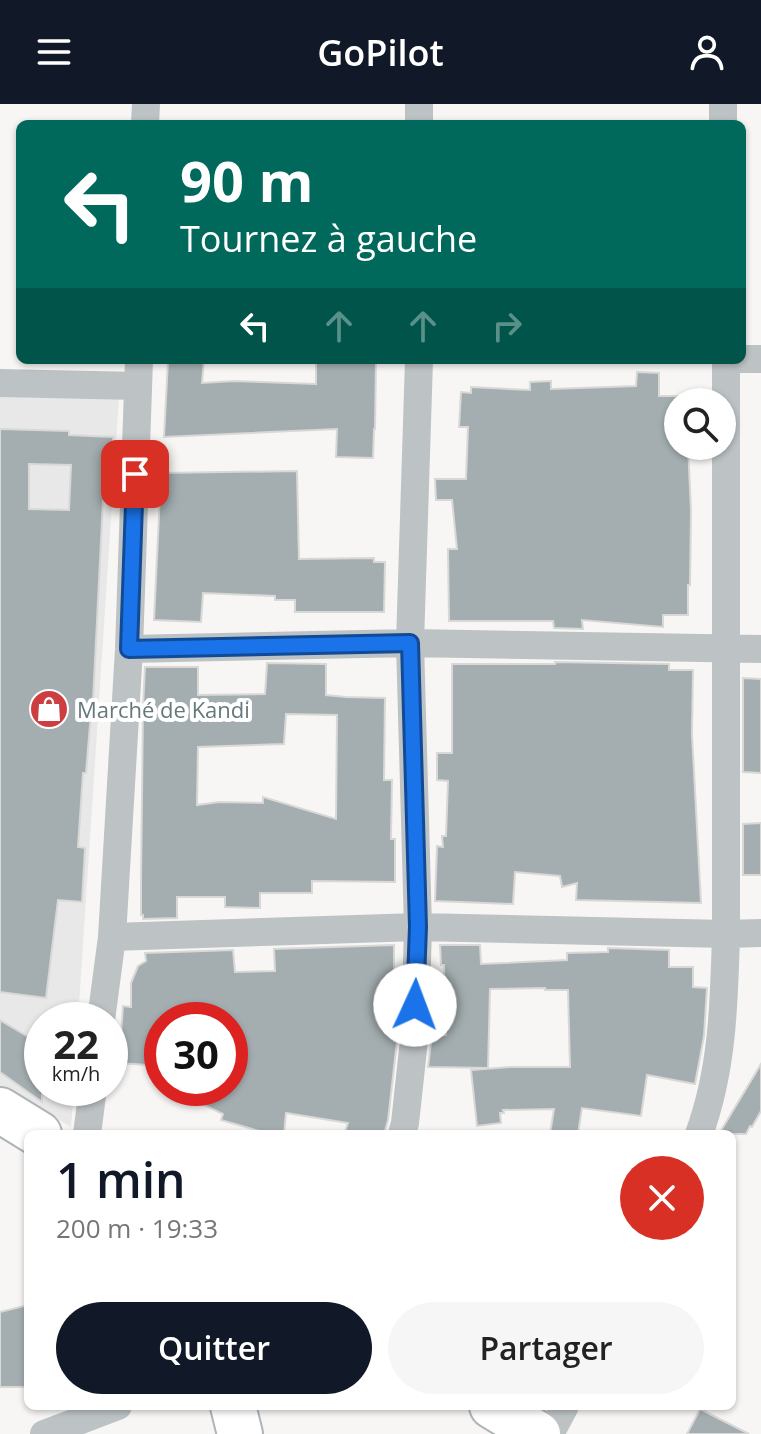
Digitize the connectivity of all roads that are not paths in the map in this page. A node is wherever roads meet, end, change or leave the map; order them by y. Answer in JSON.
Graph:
{"nodes":[{"id":1,"x":419,"y":364,"type":"edge"},
{"id":2,"x":726,"y":364,"type":"edge"},
{"id":3,"x":138,"y":373,"type":"edge"},
{"id":4,"x":0,"y":383,"type":"edge"},
{"id":5,"x":410,"y":643,"type":"junction"},
{"id":6,"x":725,"y":648,"type":"junction"},
{"id":7,"x":129,"y":649,"type":"junction"},
{"id":8,"x":761,"y":649,"type":"edge"},
{"id":9,"x":418,"y":927,"type":"junction"},
{"id":10,"x":761,"y":933,"type":"edge"},
{"id":11,"x":726,"y":934,"type":"junction"},
{"id":12,"x":112,"y":937,"type":"junction"},
{"id":13,"x":103,"y":1002,"type":"edge"},
{"id":14,"x":91,"y":1106,"type":"edge"},
{"id":15,"x":0,"y":1110,"type":"edge"},
{"id":16,"x":32,"y":1130,"type":"edge"},
{"id":17,"x":88,"y":1130,"type":"edge"},
{"id":18,"x":403,"y":1130,"type":"edge"},
{"id":19,"x":701,"y":1130,"type":"edge"},
{"id":20,"x":107,"y":1410,"type":"edge"},
{"id":21,"x":234,"y":1410,"type":"edge"},
{"id":22,"x":499,"y":1410,"type":"edge"},
{"id":23,"x":563,"y":1410,"type":"edge"},
{"id":24,"x":44,"y":1434,"type":"edge"},
{"id":25,"x":240,"y":1434,"type":"edge"},
{"id":26,"x":538,"y":1434,"type":"edge"},
{"id":27,"x":550,"y":1434,"type":"edge"}],
"edges":[{"from":1,"to":5,"type":"street"},
{"from":2,"to":6,"type":"street"},
{"from":3,"to":4,"type":"street"},
{"from":3,"to":7,"type":"street"},
{"from":5,"to":6,"type":"street"},
{"from":5,"to":7,"type":"street"},
{"from":5,"to":9,"type":"street"},
{"from":6,"to":8,"type":"street"},
{"from":6,"to":11,"type":"street"},
{"from":7,"to":12,"type":"street"},
{"from":9,"to":11,"type":"street"},
{"from":9,"to":12,"type":"street"},
{"from":9,"to":18,"type":"street"},
{"from":10,"to":11,"type":"street"},
{"from":11,"to":19,"type":"street"},
{"from":12,"to":13,"type":"street"},
{"from":14,"to":17,"type":"street"},
{"from":15,"to":16,"type":"main road"},
{"from":20,"to":24,"type":"street"},
{"from":21,"to":25,"type":"main road"},
{"from":22,"to":26,"type":"main road"},
{"from":23,"to":27,"type":"street"}]}
